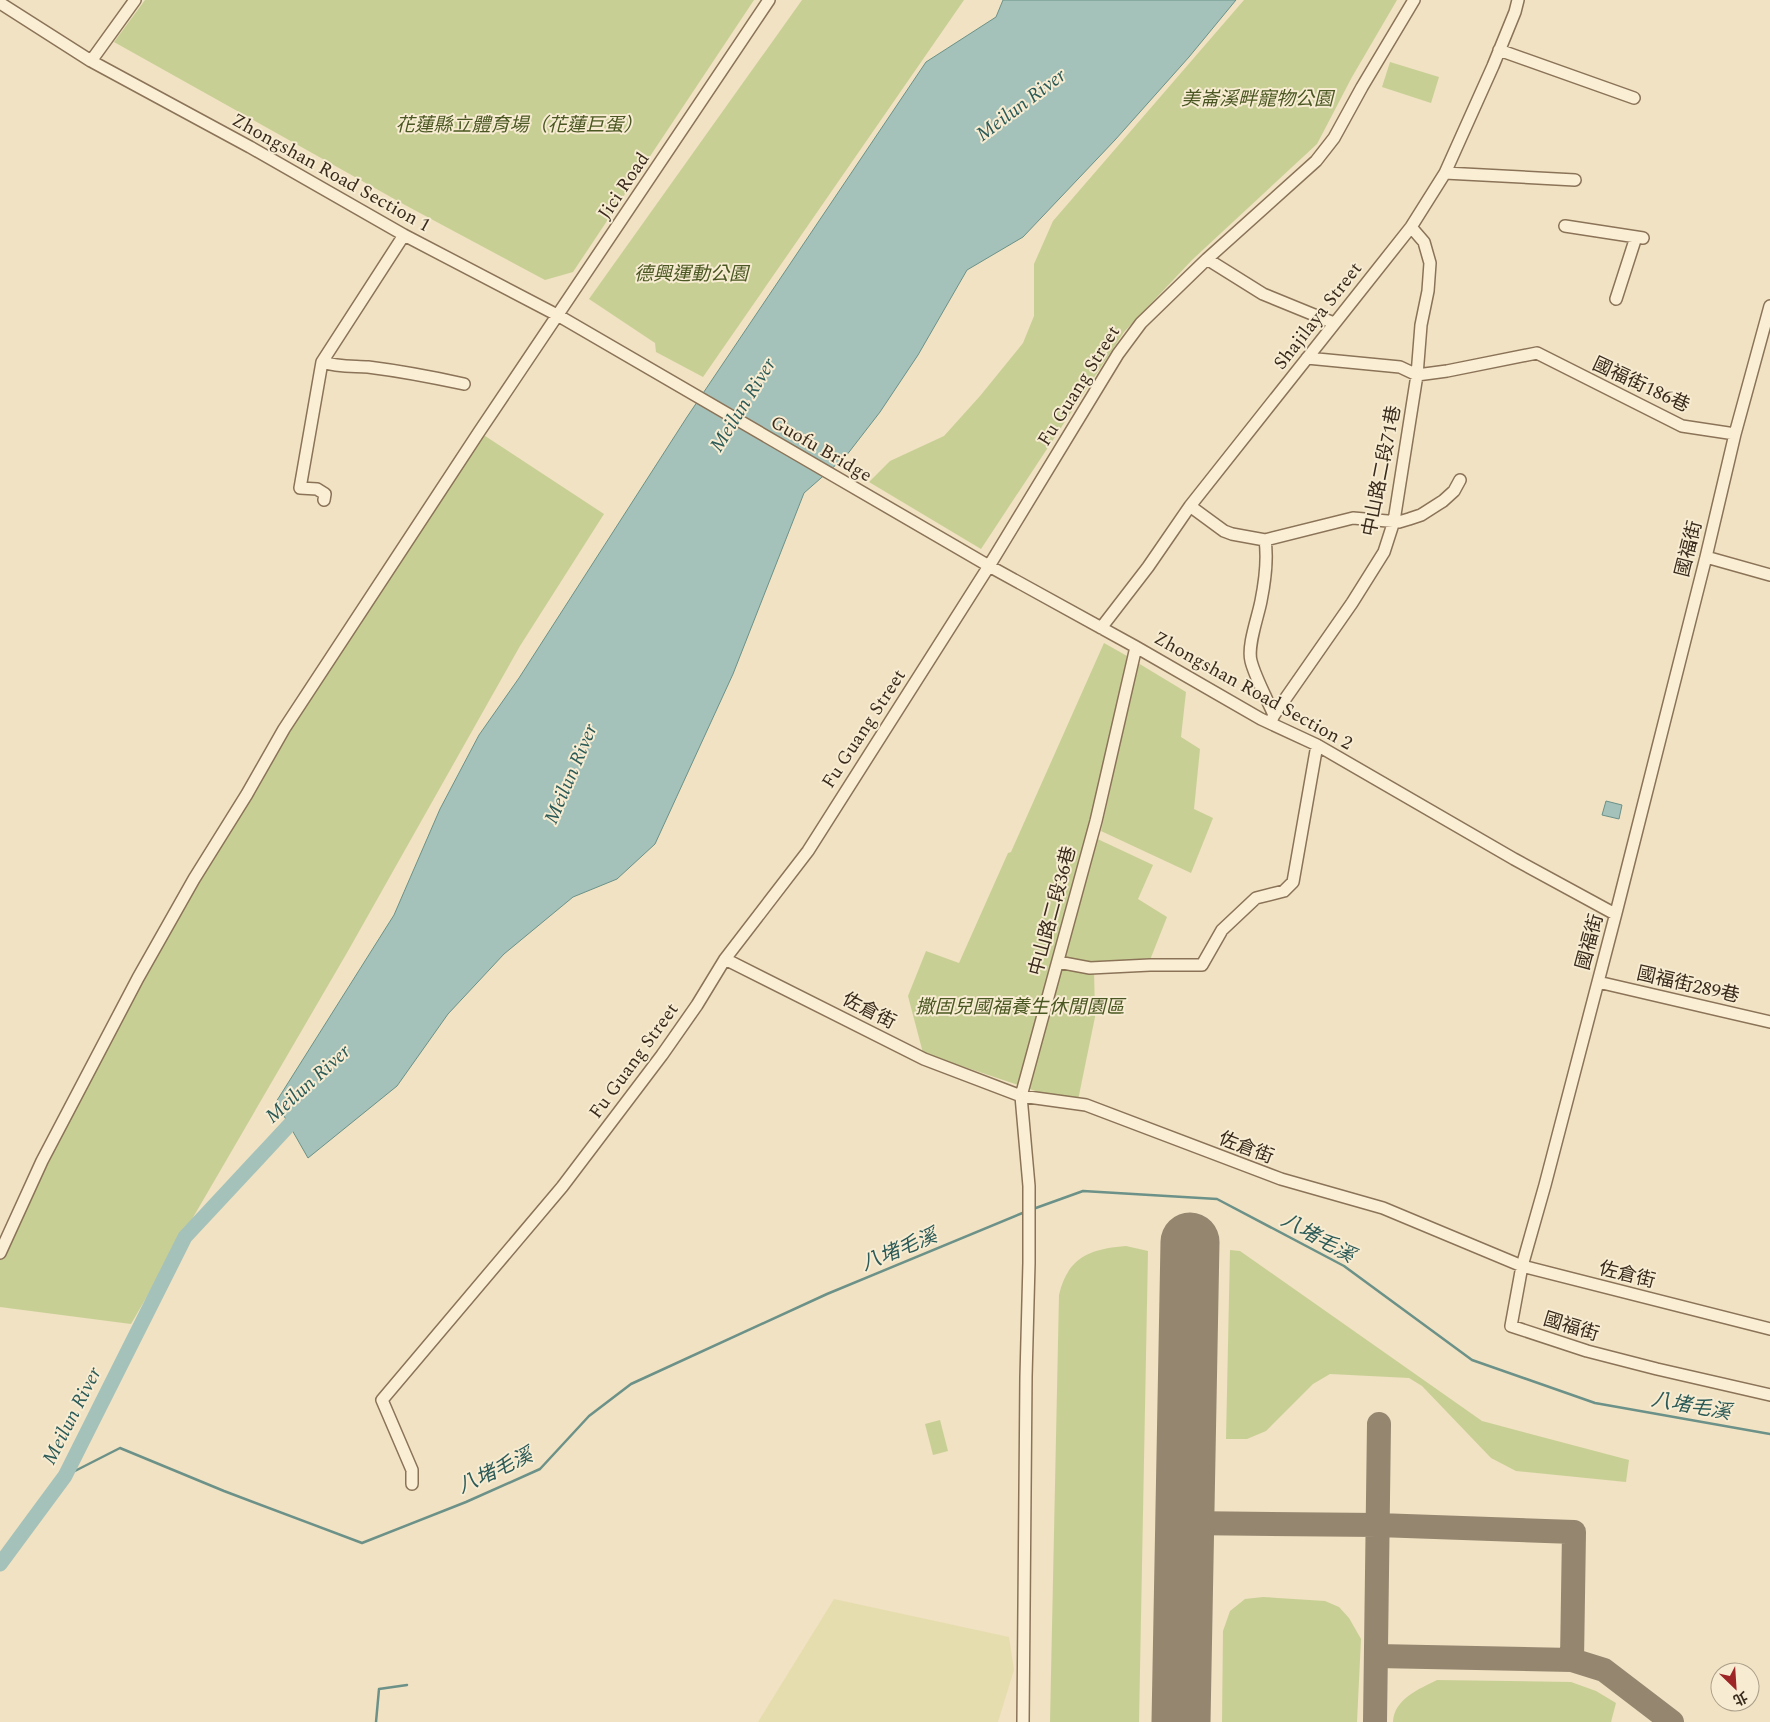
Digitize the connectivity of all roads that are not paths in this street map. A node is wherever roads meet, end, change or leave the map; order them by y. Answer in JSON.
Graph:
{"nodes":[{"id":1,"x":135,"y":0,"type":"edge"},
{"id":2,"x":769,"y":0,"type":"edge"},
{"id":3,"x":1414,"y":0,"type":"edge"},
{"id":4,"x":1518,"y":0,"type":"edge"},
{"id":5,"x":0,"y":3,"type":"edge"},
{"id":6,"x":1499,"y":50,"type":"junction"},
{"id":7,"x":91,"y":61,"type":"junction"},
{"id":8,"x":1634,"y":98,"type":"dead end"},
{"id":9,"x":1445,"y":173,"type":"junction"},
{"id":10,"x":1575,"y":180,"type":"dead end"},
{"id":11,"x":1565,"y":226,"type":"dead end"},
{"id":12,"x":1411,"y":227,"type":"junction"},
{"id":13,"x":404,"y":235,"type":"junction"},
{"id":14,"x":1207,"y":259,"type":"junction"},
{"id":15,"x":1616,"y":299,"type":"dead end"},
{"id":16,"x":1770,"y":306,"type":"edge"},
{"id":17,"x":559,"y":316,"type":"junction"},
{"id":18,"x":1334,"y":323,"type":"junction"},
{"id":19,"x":1307,"y":358,"type":"junction"},
{"id":20,"x":322,"y":362,"type":"junction"},
{"id":21,"x":648,"y":368,"type":"joint"},
{"id":22,"x":1417,"y":375,"type":"junction"},
{"id":23,"x":464,"y":384,"type":"dead end"},
{"id":24,"x":1736,"y":434,"type":"junction"},
{"id":25,"x":1460,"y":480,"type":"dead end"},
{"id":26,"x":874,"y":499,"type":"joint"},
{"id":27,"x":324,"y":500,"type":"dead end"},
{"id":28,"x":1190,"y":506,"type":"junction"},
{"id":29,"x":1394,"y":521,"type":"junction"},
{"id":30,"x":1265,"y":540,"type":"junction"},
{"id":31,"x":1706,"y":557,"type":"junction"},
{"id":32,"x":989,"y":566,"type":"junction"},
{"id":33,"x":1770,"y":575,"type":"edge"},
{"id":34,"x":1101,"y":628,"type":"junction"},
{"id":35,"x":1136,"y":647,"type":"junction"},
{"id":36,"x":1272,"y":719,"type":"junction"},
{"id":37,"x":1317,"y":746,"type":"junction"},
{"id":38,"x":1615,"y":914,"type":"junction"},
{"id":39,"x":726,"y":959,"type":"junction"},
{"id":40,"x":1058,"y":962,"type":"junction"},
{"id":41,"x":1598,"y":982,"type":"junction"},
{"id":42,"x":1770,"y":1022,"type":"edge"},
{"id":43,"x":1021,"y":1096,"type":"junction"},
{"id":44,"x":0,"y":1253,"type":"edge"},
{"id":45,"x":1522,"y":1266,"type":"junction"},
{"id":46,"x":1770,"y":1329,"type":"edge"},
{"id":47,"x":1770,"y":1395,"type":"edge"},
{"id":48,"x":412,"y":1484,"type":"dead end"},
{"id":49,"x":1022,"y":1722,"type":"edge"}],
"edges":[{"from":1,"to":7,"type":"street"},
{"from":2,"to":17,"type":"street","name":"Jici Road"},
{"from":3,"to":14,"type":"street","name":"Fu Guang Street"},
{"from":4,"to":6,"type":"street","name":"Shajilaya Street"},
{"from":5,"to":7,"type":"street","name":"Zhongshan Road Section 1"},
{"from":6,"to":8,"type":"street"},
{"from":6,"to":9,"type":"street","name":"Shajilaya Street"},
{"from":7,"to":13,"type":"street","name":"Zhongshan Road Section 1"},
{"from":9,"to":10,"type":"street"},
{"from":9,"to":12,"type":"street","name":"Shajilaya Street"},
{"from":11,"to":15,"type":"street"},
{"from":12,"to":18,"type":"street","name":"Shajilaya Street"},
{"from":12,"to":22,"type":"street","name":"中山路二段71巷"},
{"from":13,"to":17,"type":"street","name":"Zhongshan Road Section 1"},
{"from":13,"to":20,"type":"street"},
{"from":14,"to":18,"type":"street"},
{"from":14,"to":32,"type":"street","name":"Fu Guang Street"},
{"from":16,"to":24,"type":"street","name":"國福街"},
{"from":17,"to":21,"type":"street","name":"Zhongshan Road Section 1"},
{"from":17,"to":44,"type":"street","name":"Jici Road"},
{"from":18,"to":19,"type":"street","name":"Shajilaya Street"},
{"from":19,"to":22,"type":"street"},
{"from":19,"to":28,"type":"street","name":"Shajilaya Street"},
{"from":20,"to":23,"type":"street"},
{"from":20,"to":27,"type":"street"},
{"from":21,"to":26,"type":"street","name":"Guofu Bridge"},
{"from":22,"to":24,"type":"street","name":"國福街186巷"},
{"from":22,"to":29,"type":"street","name":"中山路二段71巷"},
{"from":24,"to":31,"type":"street","name":"國福街"},
{"from":25,"to":29,"type":"street"},
{"from":26,"to":32,"type":"street","name":"Zhongshan Road Section 2"},
{"from":28,"to":30,"type":"street"},
{"from":28,"to":34,"type":"street","name":"Shajilaya Street"},
{"from":29,"to":30,"type":"street"},
{"from":29,"to":36,"type":"street","name":"中山路二段71巷"},
{"from":30,"to":36,"type":"street"},
{"from":31,"to":33,"type":"street"},
{"from":31,"to":38,"type":"street","name":"國福街"},
{"from":32,"to":34,"type":"street","name":"Zhongshan Road Section 2"},
{"from":32,"to":39,"type":"street","name":"Fu Guang Street"},
{"from":34,"to":35,"type":"street","name":"Zhongshan Road Section 2"},
{"from":35,"to":36,"type":"street","name":"Zhongshan Road Section 2"},
{"from":35,"to":40,"type":"street","name":"中山路二段36巷"},
{"from":36,"to":37,"type":"street","name":"Zhongshan Road Section 2"},
{"from":37,"to":38,"type":"street","name":"Zhongshan Road Section 2"},
{"from":37,"to":40,"type":"street"},
{"from":38,"to":41,"type":"street","name":"國福街"},
{"from":39,"to":43,"type":"street","name":"佐倉街"},
{"from":39,"to":48,"type":"street","name":"Fu Guang Street"},
{"from":40,"to":43,"type":"street","name":"中山路二段36巷"},
{"from":41,"to":42,"type":"street","name":"國福街289巷"},
{"from":41,"to":45,"type":"street","name":"國福街"},
{"from":43,"to":45,"type":"street","name":"佐倉街"},
{"from":43,"to":49,"type":"street","name":"中山路二段36巷"},
{"from":45,"to":46,"type":"street","name":"佐倉街"},
{"from":45,"to":47,"type":"street","name":"國福街"}]}
